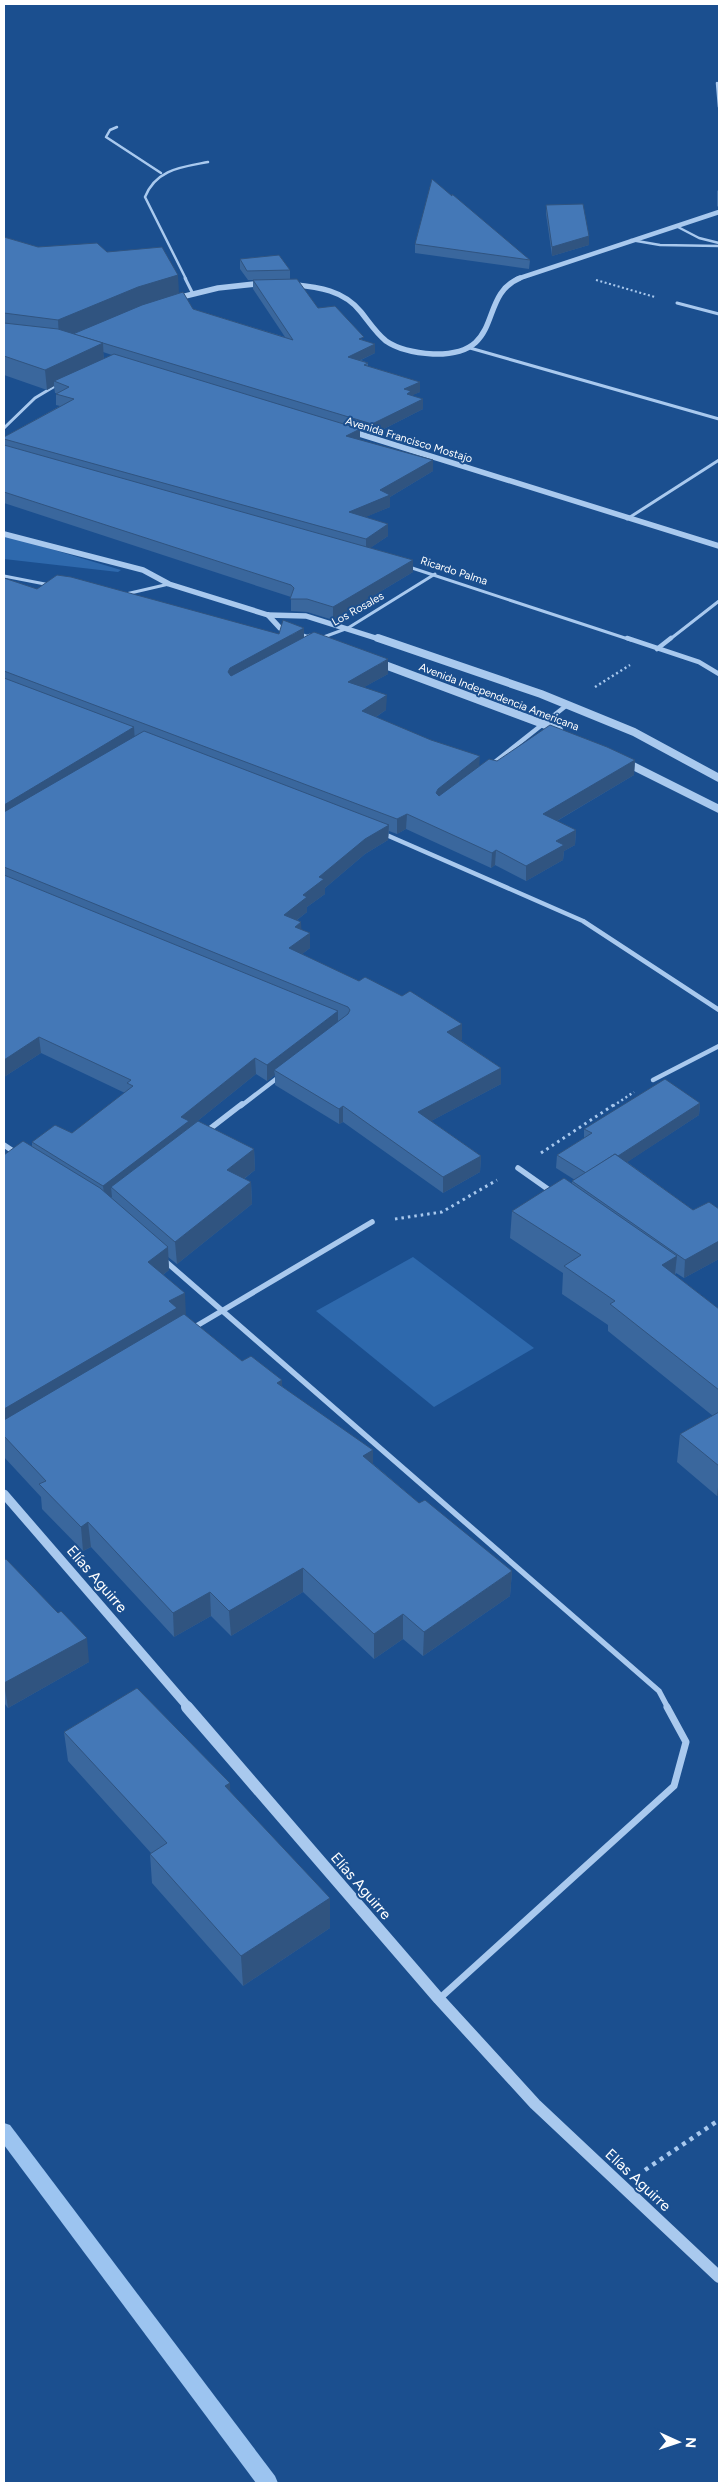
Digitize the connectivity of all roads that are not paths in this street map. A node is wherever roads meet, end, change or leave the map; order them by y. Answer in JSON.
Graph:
{"nodes":[{"id":1,"x":717,"y":83,"type":"dead end"},
{"id":2,"x":719,"y":107,"type":"edge"},
{"id":3,"x":117,"y":127,"type":"dead end"},
{"id":4,"x":208,"y":162,"type":"dead end"},
{"id":5,"x":161,"y":173,"type":"junction"},
{"id":6,"x":719,"y":191,"type":"edge"},
{"id":7,"x":719,"y":206,"type":"edge"},
{"id":8,"x":719,"y":212,"type":"edge"},
{"id":9,"x":676,"y":226,"type":"junction"},
{"id":10,"x":630,"y":240,"type":"junction"},
{"id":11,"x":719,"y":245,"type":"edge"},
{"id":12,"x":272,"y":283,"type":"edge"},
{"id":13,"x":281,"y":284,"type":"edge"},
{"id":14,"x":192,"y":292,"type":"junction"},
{"id":15,"x":164,"y":302,"type":"edge"},
{"id":16,"x":677,"y":304,"type":"road end"},
{"id":17,"x":719,"y":314,"type":"edge"},
{"id":18,"x":470,"y":348,"type":"junction"},
{"id":19,"x":61,"y":383,"type":"edge"},
{"id":20,"x":719,"y":419,"type":"edge"},
{"id":21,"x":4,"y":428,"type":"edge"},
{"id":22,"x":340,"y":428,"type":"edge"},
{"id":23,"x":719,"y":460,"type":"edge"},
{"id":24,"x":627,"y":519,"type":"junction"},
{"id":25,"x":4,"y":534,"type":"edge"},
{"id":26,"x":719,"y":546,"type":"edge"},
{"id":27,"x":398,"y":563,"type":"edge"},
{"id":28,"x":436,"y":574,"type":"junction"},
{"id":29,"x":4,"y":576,"type":"edge"},
{"id":30,"x":169,"y":584,"type":"junction"},
{"id":31,"x":54,"y":585,"type":"edge"},
{"id":32,"x":120,"y":594,"type":"edge"},
{"id":33,"x":719,"y":601,"type":"edge"},
{"id":34,"x":268,"y":615,"type":"junction"},
{"id":35,"x":348,"y":628,"type":"junction"},
{"id":36,"x":315,"y":640,"type":"junction"},
{"id":37,"x":308,"y":644,"type":"edge"},
{"id":38,"x":331,"y":645,"type":"edge"},
{"id":39,"x":657,"y":649,"type":"junction"},
{"id":40,"x":368,"y":658,"type":"edge"},
{"id":41,"x":719,"y":674,"type":"edge"},
{"id":42,"x":567,"y":705,"type":"junction"},
{"id":43,"x":542,"y":723,"type":"junction"},
{"id":44,"x":564,"y":732,"type":"edge"},
{"id":45,"x":615,"y":757,"type":"edge"},
{"id":46,"x":484,"y":771,"type":"edge"},
{"id":47,"x":719,"y":778,"type":"edge"},
{"id":48,"x":719,"y":809,"type":"edge"},
{"id":49,"x":373,"y":829,"type":"edge"},
{"id":50,"x":719,"y":1010,"type":"edge"},
{"id":51,"x":719,"y":1046,"type":"edge"},
{"id":52,"x":284,"y":1073,"type":"edge"},
{"id":53,"x":653,"y":1080,"type":"road end"},
{"id":54,"x":198,"y":1137,"type":"edge"},
{"id":55,"x":4,"y":1145,"type":"edge"},
{"id":56,"x":21,"y":1156,"type":"edge"},
{"id":57,"x":518,"y":1168,"type":"road end"},
{"id":58,"x":558,"y":1196,"type":"edge"},
{"id":59,"x":372,"y":1222,"type":"road end"},
{"id":60,"x":157,"y":1253,"type":"edge"},
{"id":61,"x":223,"y":1311,"type":"junction"},
{"id":62,"x":189,"y":1330,"type":"edge"},
{"id":63,"x":4,"y":1494,"type":"edge"},
{"id":64,"x":439,"y":1999,"type":"junction"},
{"id":65,"x":719,"y":2277,"type":"edge"}],
"edges":[{"from":1,"to":2,"type":"street"},
{"from":3,"to":5,"type":"street"},
{"from":4,"to":5,"type":"street"},
{"from":5,"to":14,"type":"street"},
{"from":6,"to":7,"type":"street"},
{"from":8,"to":9,"type":"street"},
{"from":9,"to":10,"type":"street"},
{"from":9,"to":11,"type":"street"},
{"from":10,"to":11,"type":"street"},
{"from":10,"to":18,"type":"street"},
{"from":12,"to":14,"type":"street"},
{"from":13,"to":18,"type":"street"},
{"from":14,"to":15,"type":"street"},
{"from":16,"to":17,"type":"street"},
{"from":18,"to":20,"type":"street"},
{"from":19,"to":21,"type":"street"},
{"from":22,"to":24,"type":"street","name":"Avenida Francisco Mostajo"},
{"from":23,"to":24,"type":"street"},
{"from":24,"to":26,"type":"street","name":"Avenida Francisco Mostajo"},
{"from":25,"to":30,"type":"street","name":"Avenida Independencia Americana"},
{"from":27,"to":28,"type":"street","name":"Ricardo Palma"},
{"from":28,"to":35,"type":"street","name":"Los Rosales"},
{"from":28,"to":39,"type":"street","name":"Ricardo Palma"},
{"from":29,"to":31,"type":"street"},
{"from":30,"to":32,"type":"street"},
{"from":30,"to":34,"type":"street","name":"Avenida Independencia Americana"},
{"from":33,"to":39,"type":"street"},
{"from":34,"to":35,"type":"street","name":"Avenida Independencia Americana"},
{"from":34,"to":36,"type":"street","name":"Avenida Independencia Americana"},
{"from":35,"to":36,"type":"street","name":"Los Rosales"},
{"from":35,"to":42,"type":"street","name":"Avenida Independencia Americana"},
{"from":36,"to":37,"type":"street","name":"Los Rosales"},
{"from":36,"to":38,"type":"street","name":"Avenida Independencia Americana"},
{"from":39,"to":41,"type":"street","name":"Ricardo Palma"},
{"from":40,"to":43,"type":"street","name":"Avenida Independencia Americana"},
{"from":42,"to":43,"type":"street"},
{"from":42,"to":47,"type":"street","name":"Avenida Independencia Americana"},
{"from":43,"to":44,"type":"street","name":"Avenida Independencia Americana"},
{"from":43,"to":46,"type":"street"},
{"from":45,"to":48,"type":"street"},
{"from":49,"to":50,"type":"street"},
{"from":51,"to":53,"type":"street"},
{"from":52,"to":54,"type":"street"},
{"from":55,"to":56,"type":"street"},
{"from":57,"to":58,"type":"street"},
{"from":59,"to":61,"type":"street"},
{"from":60,"to":61,"type":"street"},
{"from":61,"to":62,"type":"street"},
{"from":61,"to":64,"type":"street"},
{"from":63,"to":64,"type":"street","name":"Elías Aguirre"},
{"from":64,"to":65,"type":"street","name":"Elías Aguirre"}]}
